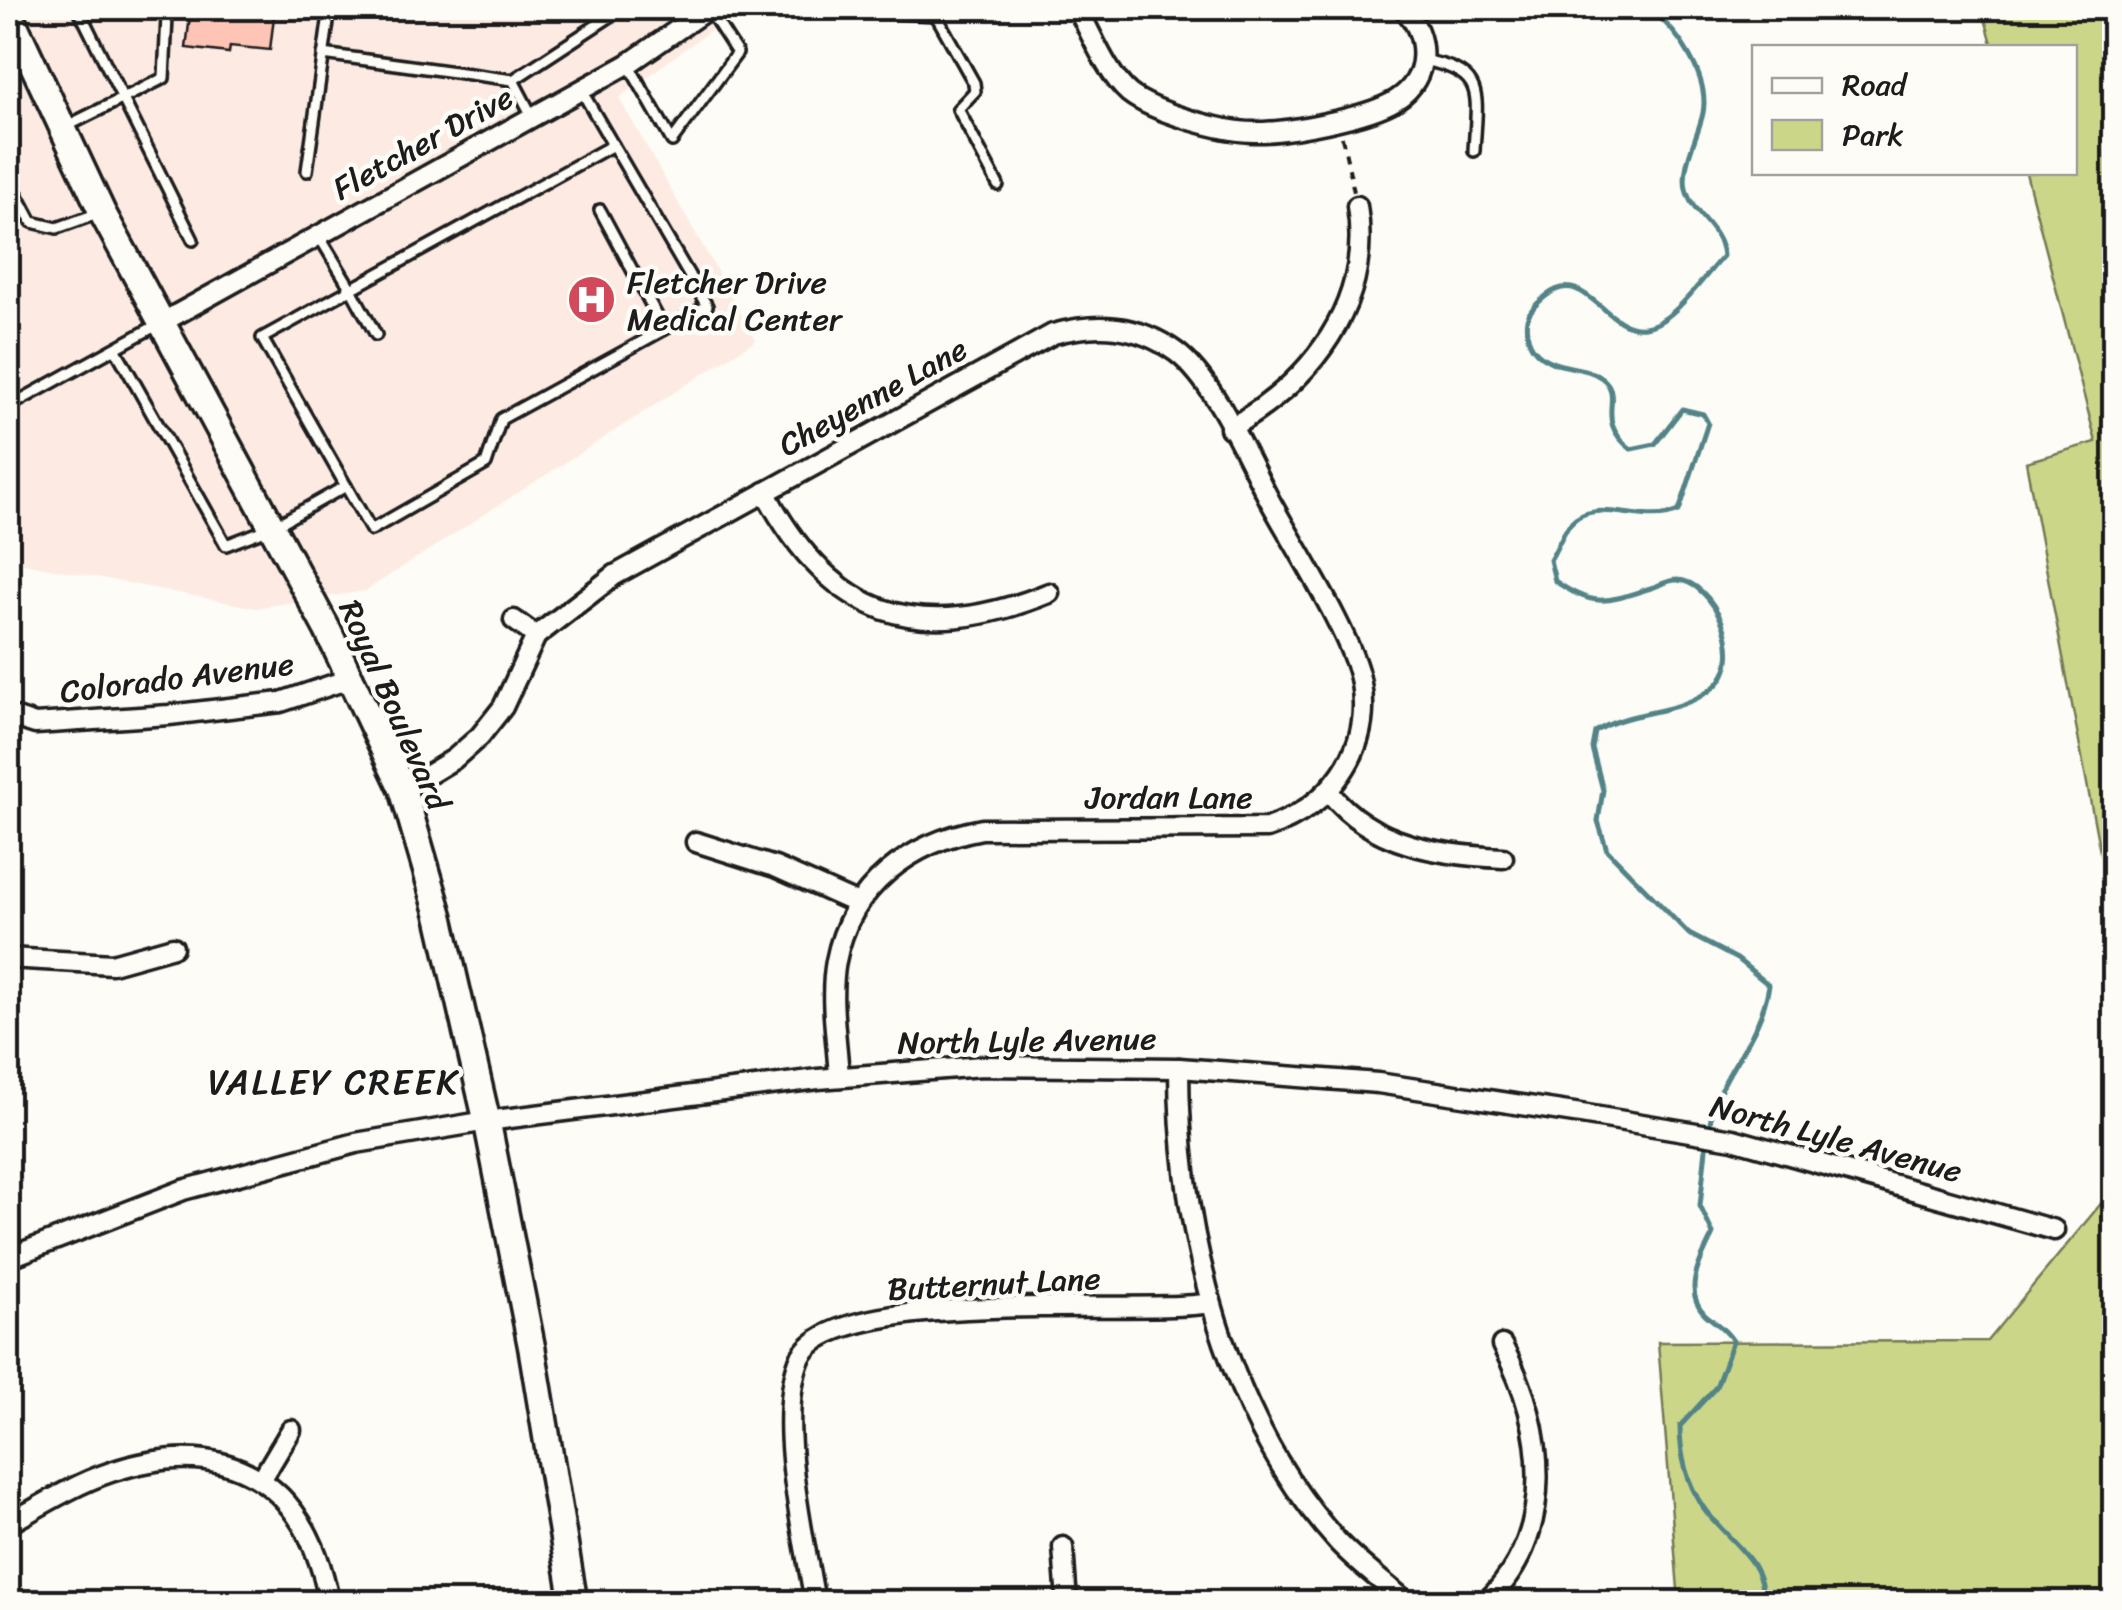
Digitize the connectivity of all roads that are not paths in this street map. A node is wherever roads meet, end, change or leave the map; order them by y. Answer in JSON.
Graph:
{"nodes":[{"id":1,"x":81,"y":8,"type":"edge"},
{"id":2,"x":161,"y":8,"type":"edge"},
{"id":3,"x":330,"y":8,"type":"edge"},
{"id":4,"x":623,"y":8,"type":"edge"},
{"id":5,"x":708,"y":8,"type":"edge"},
{"id":6,"x":801,"y":8,"type":"edge"},
{"id":7,"x":1078,"y":8,"type":"edge"},
{"id":8,"x":1404,"y":8,"type":"edge"},
{"id":9,"x":8,"y":11,"type":"edge"},
{"id":10,"x":935,"y":12,"type":"edge"},
{"id":11,"x":323,"y":54,"type":"junction"},
{"id":12,"x":1422,"y":60,"type":"junction"},
{"id":13,"x":628,"y":64,"type":"junction"},
{"id":14,"x":512,"y":80,"type":"junction"},
{"id":15,"x":581,"y":90,"type":"junction"},
{"id":16,"x":122,"y":100,"type":"junction"},
{"id":17,"x":532,"y":116,"type":"junction"},
{"id":18,"x":61,"y":129,"type":"junction"},
{"id":19,"x":614,"y":145,"type":"junction"},
{"id":20,"x":1474,"y":150,"type":"dead end"},
{"id":21,"x":307,"y":171,"type":"dead end"},
{"id":22,"x":8,"y":177,"type":"edge"},
{"id":23,"x":998,"y":185,"type":"dead end"},
{"id":24,"x":1357,"y":206,"type":"road end"},
{"id":25,"x":600,"y":210,"type":"dead end"},
{"id":26,"x":102,"y":212,"type":"junction"},
{"id":27,"x":319,"y":236,"type":"junction"},
{"id":28,"x":193,"y":240,"type":"dead end"},
{"id":29,"x":350,"y":289,"type":"junction"},
{"id":30,"x":162,"y":323,"type":"junction"},
{"id":31,"x":664,"y":329,"type":"junction"},
{"id":32,"x":376,"y":335,"type":"dead end"},
{"id":33,"x":116,"y":350,"type":"junction"},
{"id":34,"x":8,"y":407,"type":"edge"},
{"id":35,"x":1230,"y":428,"type":"junction"},
{"id":36,"x":346,"y":486,"type":"junction"},
{"id":37,"x":765,"y":492,"type":"junction"},
{"id":38,"x":273,"y":527,"type":"junction"},
{"id":39,"x":1049,"y":593,"type":"dead end"},
{"id":40,"x":514,"y":620,"type":"dead end"},
{"id":41,"x":536,"y":636,"type":"junction"},
{"id":42,"x":352,"y":678,"type":"junction"},
{"id":43,"x":8,"y":716,"type":"edge"},
{"id":44,"x":403,"y":790,"type":"junction"},
{"id":45,"x":1330,"y":793,"type":"junction"},
{"id":46,"x":696,"y":842,"type":"dead end"},
{"id":47,"x":1503,"y":858,"type":"dead end"},
{"id":48,"x":858,"y":904,"type":"junction"},
{"id":49,"x":173,"y":947,"type":"dead end"},
{"id":50,"x":8,"y":958,"type":"edge"},
{"id":51,"x":1180,"y":1068,"type":"junction"},
{"id":52,"x":839,"y":1078,"type":"junction"},
{"id":53,"x":486,"y":1121,"type":"junction"},
{"id":54,"x":2054,"y":1230,"type":"dead end"},
{"id":55,"x":8,"y":1258,"type":"edge"},
{"id":56,"x":1211,"y":1303,"type":"junction"},
{"id":57,"x":1502,"y":1346,"type":"dead end"},
{"id":58,"x":292,"y":1430,"type":"dead end"},
{"id":59,"x":263,"y":1478,"type":"junction"},
{"id":60,"x":8,"y":1524,"type":"edge"},
{"id":61,"x":1063,"y":1547,"type":"dead end"},
{"id":62,"x":329,"y":1602,"type":"edge"},
{"id":63,"x":574,"y":1602,"type":"edge"},
{"id":64,"x":815,"y":1602,"type":"edge"},
{"id":65,"x":1067,"y":1602,"type":"edge"},
{"id":66,"x":1407,"y":1602,"type":"edge"},
{"id":67,"x":1486,"y":1602,"type":"edge"}],
"edges":[{"from":1,"to":16,"type":"lane"},
{"from":2,"to":16,"type":"lane"},
{"from":3,"to":11,"type":"lane"},
{"from":4,"to":14,"type":"lane"},
{"from":5,"to":13,"type":"street","name":"Fletcher Drive"},
{"from":5,"to":13,"type":"lane"},
{"from":6,"to":10,"type":"lane"},
{"from":7,"to":12,"type":"street"},
{"from":8,"to":12,"type":"street"},
{"from":9,"to":18,"type":"street","name":"Royal Boulevard"},
{"from":10,"to":23,"type":"lane"},
{"from":11,"to":14,"type":"lane"},
{"from":11,"to":21,"type":"lane"},
{"from":12,"to":20,"type":"lane"},
{"from":13,"to":15,"type":"street","name":"Fletcher Drive"},
{"from":14,"to":17,"type":"lane"},
{"from":15,"to":17,"type":"street","name":"Fletcher Drive"},
{"from":15,"to":19,"type":"lane"},
{"from":16,"to":18,"type":"lane"},
{"from":16,"to":28,"type":"lane"},
{"from":17,"to":27,"type":"street","name":"Fletcher Drive"},
{"from":18,"to":26,"type":"street","name":"Royal Boulevard"},
{"from":19,"to":29,"type":"lane"},
{"from":19,"to":31,"type":"lane"},
{"from":22,"to":26,"type":"lane"},
{"from":24,"to":35,"type":"street"},
{"from":25,"to":31,"type":"lane"},
{"from":26,"to":30,"type":"street","name":"Royal Boulevard"},
{"from":27,"to":29,"type":"lane"},
{"from":27,"to":30,"type":"street","name":"Fletcher Drive"},
{"from":29,"to":32,"type":"lane"},
{"from":29,"to":36,"type":"lane"},
{"from":30,"to":33,"type":"lane"},
{"from":30,"to":38,"type":"street","name":"Royal Boulevard"},
{"from":31,"to":36,"type":"lane"},
{"from":33,"to":34,"type":"lane"},
{"from":33,"to":38,"type":"lane"},
{"from":35,"to":37,"type":"street","name":"Cheyenne Lane"},
{"from":35,"to":45,"type":"street"},
{"from":36,"to":38,"type":"lane"},
{"from":37,"to":39,"type":"street"},
{"from":37,"to":41,"type":"street","name":"Cheyenne Lane"},
{"from":38,"to":42,"type":"street","name":"Royal Boulevard"},
{"from":40,"to":41,"type":"street"},
{"from":41,"to":44,"type":"street","name":"Cheyenne Lane"},
{"from":42,"to":43,"type":"street","name":"Colorado Avenue"},
{"from":42,"to":44,"type":"street","name":"Royal Boulevard"},
{"from":44,"to":53,"type":"street","name":"Royal Boulevard"},
{"from":45,"to":47,"type":"street"},
{"from":45,"to":48,"type":"street","name":"Jordan Lane"},
{"from":46,"to":48,"type":"street"},
{"from":48,"to":52,"type":"street","name":"Jordan Lane"},
{"from":49,"to":50,"type":"street"},
{"from":51,"to":52,"type":"street","name":"North Lyle Avenue"},
{"from":51,"to":54,"type":"street","name":"North Lyle Avenue"},
{"from":51,"to":56,"type":"street"},
{"from":52,"to":53,"type":"street","name":"North Lyle Avenue"},
{"from":53,"to":55,"type":"street","name":"North Lyle Avenue"},
{"from":53,"to":63,"type":"street","name":"Royal Boulevard"},
{"from":56,"to":64,"type":"street","name":"Butternut Lane"},
{"from":56,"to":66,"type":"street"},
{"from":57,"to":67,"type":"street"},
{"from":58,"to":59,"type":"street"},
{"from":59,"to":60,"type":"street"},
{"from":59,"to":62,"type":"street"},
{"from":61,"to":65,"type":"street"}]}
